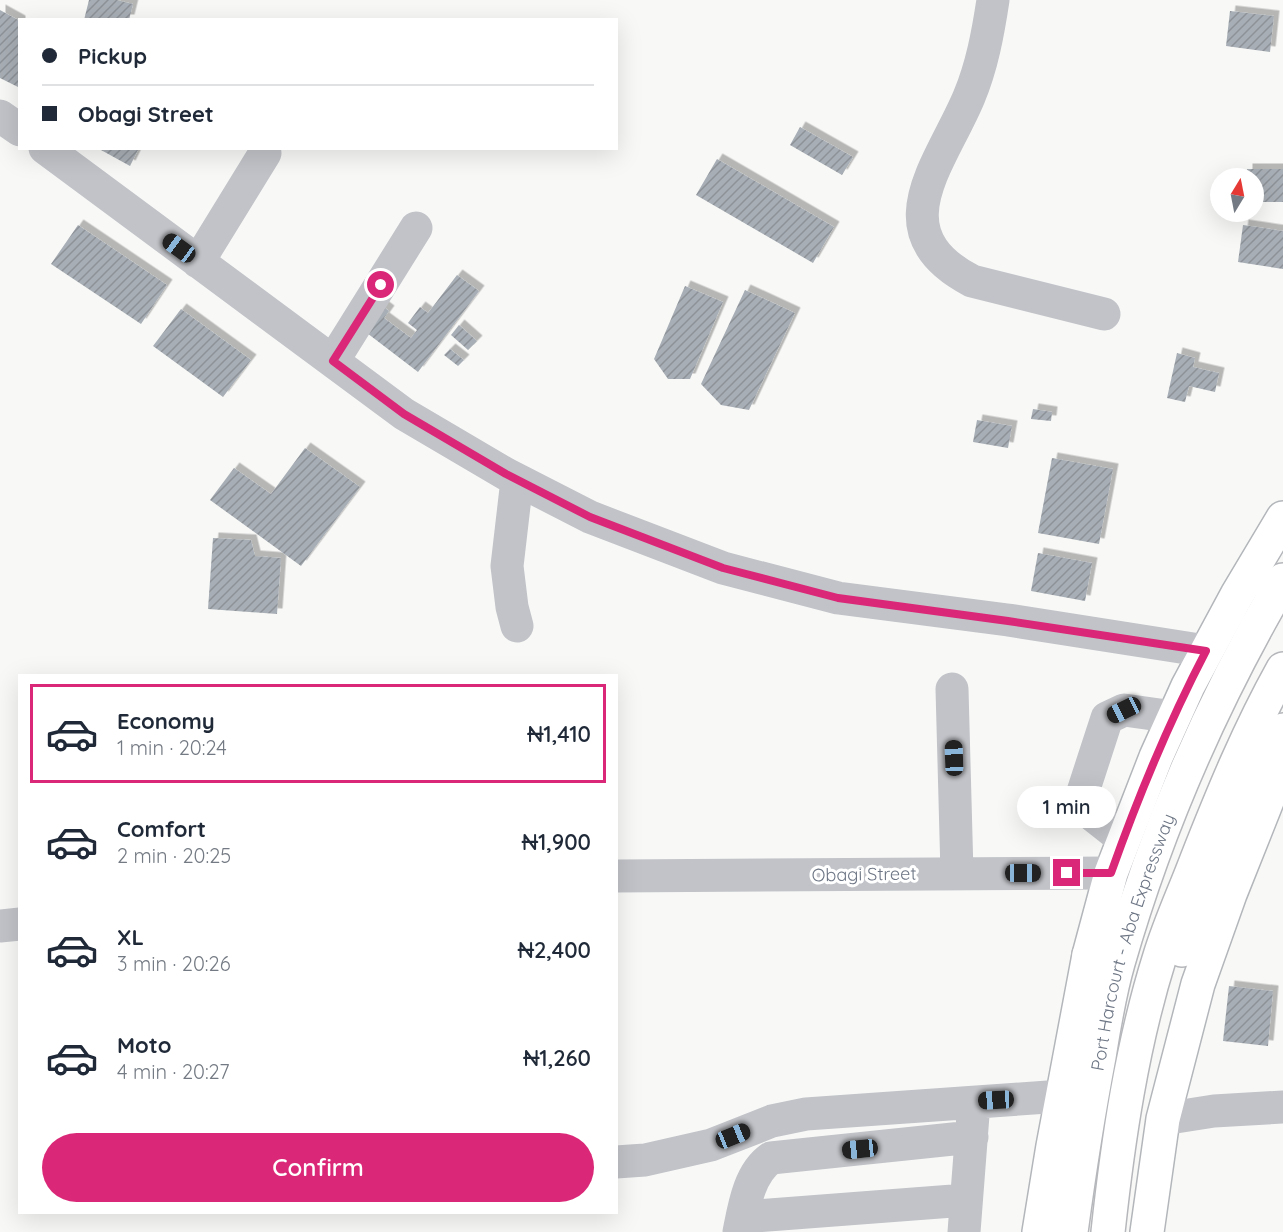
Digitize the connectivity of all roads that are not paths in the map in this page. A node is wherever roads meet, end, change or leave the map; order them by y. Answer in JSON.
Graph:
{"nodes":[{"id":1,"x":993,"y":0,"type":"edge"},
{"id":2,"x":0,"y":116,"type":"edge"},
{"id":3,"x":18,"y":129,"type":"edge"},
{"id":4,"x":48,"y":150,"type":"edge"},
{"id":5,"x":265,"y":153,"type":"dead end"},
{"id":6,"x":416,"y":228,"type":"dead end"},
{"id":7,"x":198,"y":262,"type":"junction"},
{"id":8,"x":1104,"y":314,"type":"dead end"},
{"id":9,"x":333,"y":361,"type":"junction"},
{"id":10,"x":517,"y":480,"type":"junction"},
{"id":11,"x":1283,"y":518,"type":"edge"},
{"id":12,"x":1283,"y":580,"type":"edge"},
{"id":13,"x":517,"y":627,"type":"dead end"},
{"id":14,"x":1206,"y":651,"type":"junction"},
{"id":15,"x":1283,"y":669,"type":"edge"},
{"id":16,"x":952,"y":689,"type":"dead end"},
{"id":17,"x":1174,"y":717,"type":"junction"},
{"id":18,"x":1283,"y":730,"type":"edge"},
{"id":19,"x":1283,"y":761,"type":"edge"},
{"id":20,"x":1123,"y":839,"type":"junction"},
{"id":21,"x":957,"y":873,"type":"junction"},
{"id":22,"x":1111,"y":873,"type":"junction"},
{"id":23,"x":618,"y":876,"type":"edge"},
{"id":24,"x":18,"y":924,"type":"edge"},
{"id":25,"x":0,"y":926,"type":"edge"},
{"id":26,"x":1089,"y":955,"type":"junction"},
{"id":27,"x":1130,"y":1083,"type":"junction"},
{"id":28,"x":1062,"y":1096,"type":"junction"},
{"id":29,"x":974,"y":1101,"type":"junction"},
{"id":30,"x":1283,"y":1107,"type":"edge"},
{"id":31,"x":1163,"y":1119,"type":"junction"},
{"id":32,"x":972,"y":1137,"type":"junction"},
{"id":33,"x":618,"y":1162,"type":"edge"},
{"id":34,"x":965,"y":1216,"type":"edge"},
{"id":35,"x":741,"y":1224,"type":"edge"},
{"id":36,"x":1039,"y":1232,"type":"edge"},
{"id":37,"x":1070,"y":1232,"type":"edge"},
{"id":38,"x":1108,"y":1232,"type":"edge"},
{"id":39,"x":1147,"y":1232,"type":"edge"}],
"edges":[{"from":1,"to":8,"type":"street"},
{"from":2,"to":3,"type":"street"},
{"from":4,"to":7,"type":"street"},
{"from":5,"to":7,"type":"street"},
{"from":6,"to":9,"type":"street"},
{"from":7,"to":9,"type":"street"},
{"from":9,"to":10,"type":"street"},
{"from":10,"to":13,"type":"street"},
{"from":10,"to":14,"type":"street"},
{"from":11,"to":14,"type":"main road"},
{"from":12,"to":37,"type":"main road","name":"Port Harcourt - Aba Expressway"},
{"from":14,"to":17,"type":"main road"},
{"from":15,"to":27,"type":"main road","name":"Port Harcourt - Aba Expressway"},
{"from":16,"to":21,"type":"street"},
{"from":17,"to":20,"type":"main road"},
{"from":17,"to":20,"type":"street"},
{"from":18,"to":27,"type":"main road"},
{"from":19,"to":31,"type":"main road"},
{"from":20,"to":22,"type":"main road"},
{"from":21,"to":22,"type":"street","name":"Obagi Street"},
{"from":21,"to":23,"type":"street","name":"Obagi Street"},
{"from":22,"to":26,"type":"main road"},
{"from":24,"to":25,"type":"street"},
{"from":26,"to":28,"type":"main road"},
{"from":26,"to":37,"type":"main road"},
{"from":27,"to":38,"type":"main road","name":"Port Harcourt - Aba Expressway"},
{"from":28,"to":29,"type":"street"},
{"from":28,"to":36,"type":"main road"},
{"from":29,"to":32,"type":"street"},
{"from":29,"to":33,"type":"street"},
{"from":30,"to":31,"type":"street"},
{"from":31,"to":39,"type":"main road"},
{"from":32,"to":34,"type":"street"},
{"from":32,"to":35,"type":"street"},
{"from":34,"to":35,"type":"street"}]}
